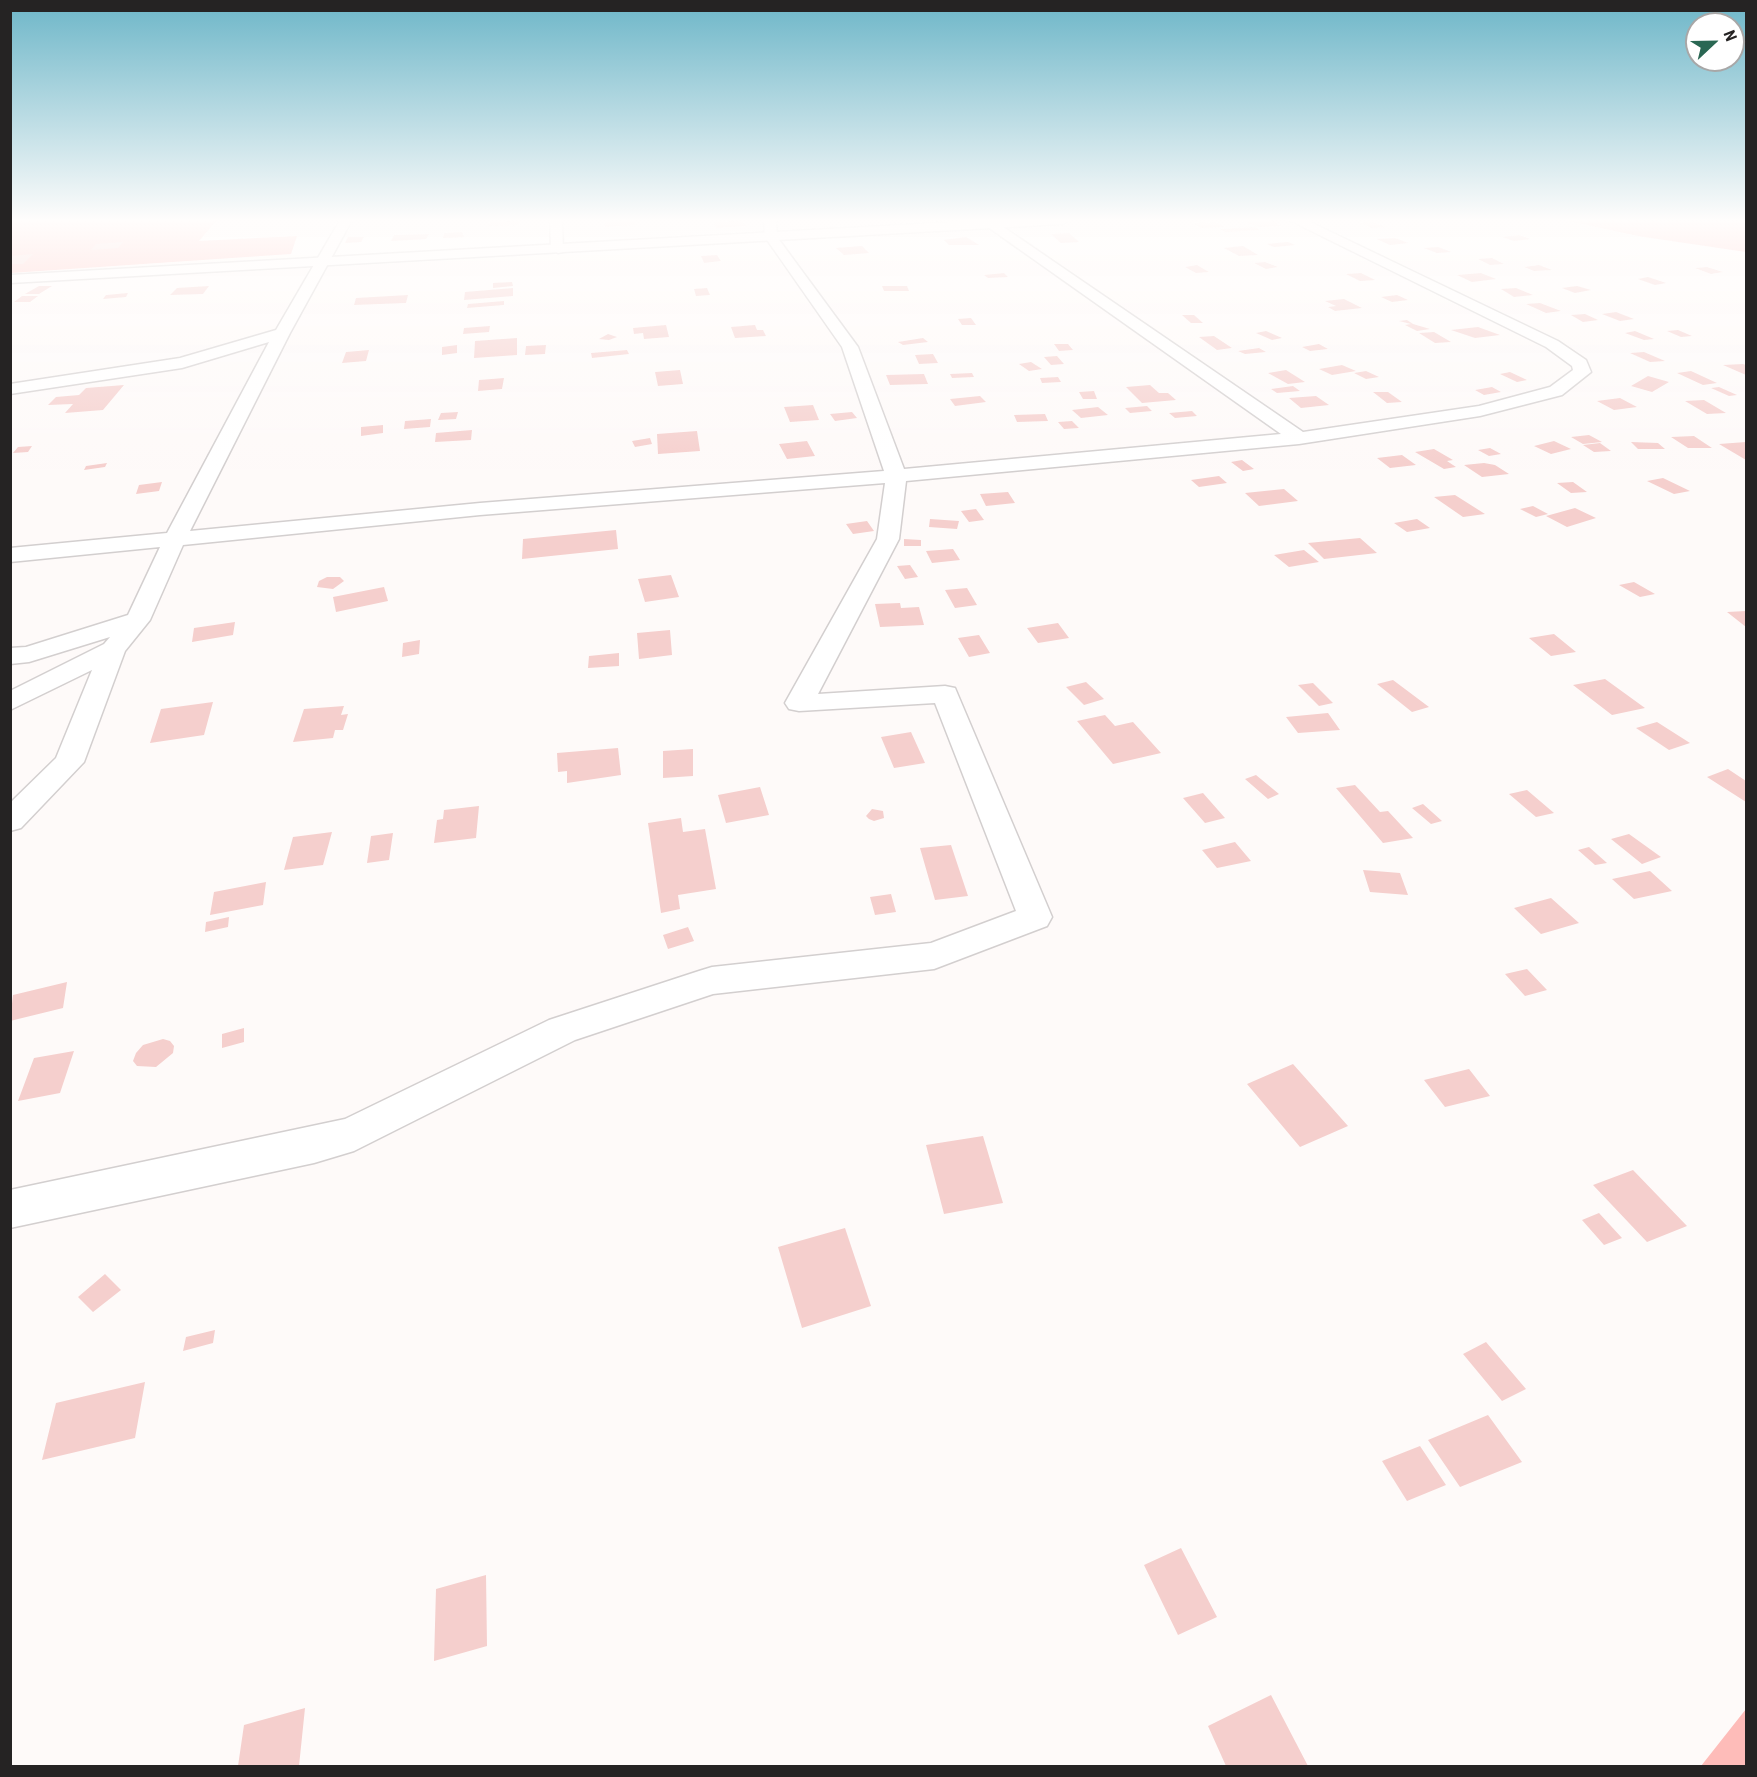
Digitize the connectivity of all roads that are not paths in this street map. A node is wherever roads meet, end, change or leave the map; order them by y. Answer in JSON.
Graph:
{"nodes":[{"id":1,"x":300,"y":303,"type":"edge"},
{"id":2,"x":820,"y":303,"type":"edge"},
{"id":3,"x":1104,"y":303,"type":"edge"},
{"id":4,"x":1467,"y":303,"type":"edge"},
{"id":5,"x":282,"y":333,"type":"junction"},
{"id":6,"x":93,"y":376,"type":"junction"},
{"id":7,"x":10,"y":388,"type":"edge"},
{"id":8,"x":10,"y":406,"type":"edge"},
{"id":9,"x":1299,"y":438,"type":"junction"},
{"id":10,"x":896,"y":476,"type":"junction"},
{"id":11,"x":174,"y":540,"type":"junction"},
{"id":12,"x":10,"y":555,"type":"edge"},
{"id":13,"x":138,"y":620,"type":"junction"},
{"id":14,"x":113,"y":650,"type":"junction"},
{"id":15,"x":10,"y":656,"type":"edge"},
{"id":16,"x":10,"y":702,"type":"edge"},
{"id":17,"x":10,"y":821,"type":"edge"},
{"id":18,"x":10,"y":1209,"type":"edge"}],
"edges":[{"from":1,"to":5,"type":"street"},
{"from":2,"to":10,"type":"street"},
{"from":3,"to":9,"type":"street"},
{"from":4,"to":9,"type":"street"},
{"from":5,"to":6,"type":"street"},
{"from":5,"to":11,"type":"street"},
{"from":6,"to":7,"type":"street"},
{"from":6,"to":8,"type":"street"},
{"from":9,"to":10,"type":"street"},
{"from":10,"to":11,"type":"street"},
{"from":10,"to":18,"type":"street"},
{"from":11,"to":12,"type":"street"},
{"from":11,"to":13,"type":"street"},
{"from":13,"to":14,"type":"street"},
{"from":13,"to":15,"type":"street"},
{"from":14,"to":16,"type":"street"},
{"from":14,"to":17,"type":"street"}]}
